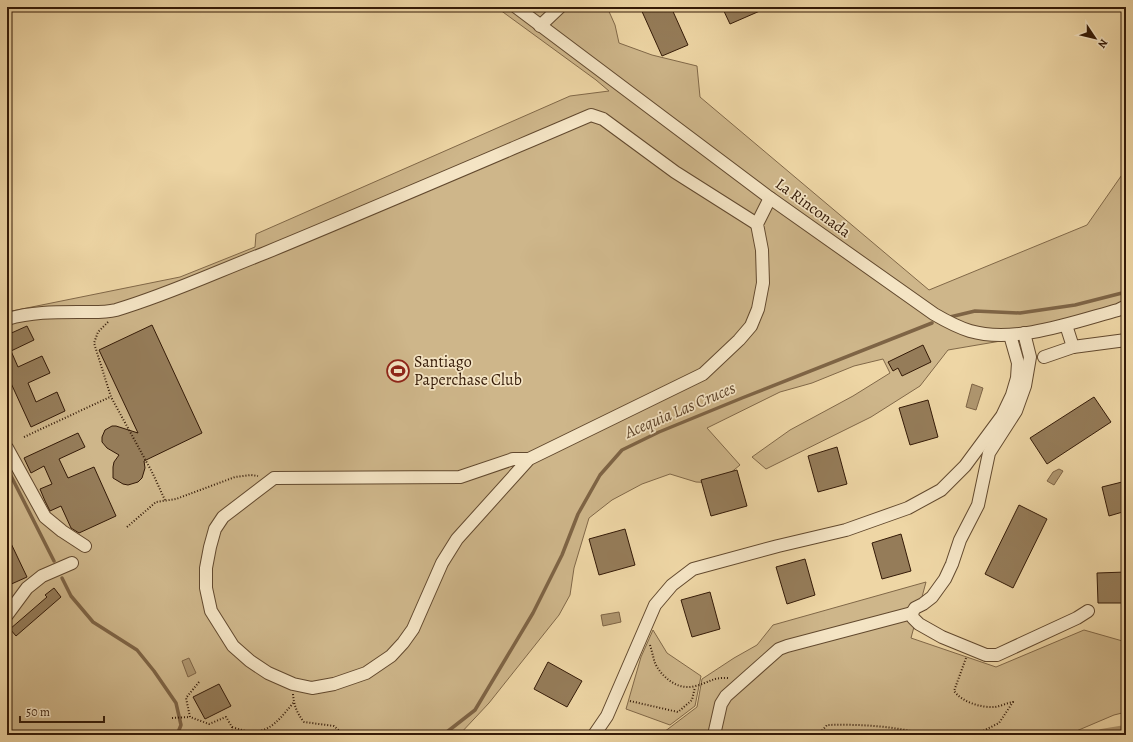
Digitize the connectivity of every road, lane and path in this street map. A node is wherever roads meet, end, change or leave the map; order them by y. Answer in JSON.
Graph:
{"nodes":[{"id":1,"x":516,"y":7,"type":"edge"},
{"id":2,"x":560,"y":7,"type":"edge"},
{"id":3,"x":540,"y":26,"type":"junction"},
{"id":4,"x":770,"y":198,"type":"junction"},
{"id":5,"x":757,"y":224,"type":"junction"},
{"id":6,"x":1126,"y":306,"type":"edge"},
{"id":7,"x":123,"y":308,"type":"junction"},
{"id":8,"x":7,"y":318,"type":"edge"},
{"id":9,"x":1066,"y":325,"type":"junction"},
{"id":10,"x":1024,"y":333,"type":"junction"},
{"id":11,"x":1010,"y":335,"type":"junction"},
{"id":12,"x":1126,"y":340,"type":"edge"},
{"id":13,"x":1073,"y":347,"type":"junction"},
{"id":14,"x":1044,"y":358,"type":"dead end"},
{"id":15,"x":111,"y":397,"type":"junction"},
{"id":16,"x":24,"y":437,"type":"dead end"},
{"id":17,"x":7,"y":448,"type":"edge"},
{"id":18,"x":529,"y":459,"type":"junction"},
{"id":19,"x":274,"y":478,"type":"junction"},
{"id":20,"x":165,"y":500,"type":"junction"},
{"id":21,"x":127,"y":527,"type":"dead end"},
{"id":22,"x":85,"y":546,"type":"dead end"},
{"id":23,"x":72,"y":563,"type":"dead end"},
{"id":24,"x":1088,"y":611,"type":"dead end"},
{"id":25,"x":912,"y":613,"type":"junction"},
{"id":26,"x":7,"y":615,"type":"edge"},
{"id":27,"x":648,"y":641,"type":"dead end"},
{"id":28,"x":967,"y":654,"type":"dead end"},
{"id":29,"x":745,"y":679,"type":"junction"},
{"id":30,"x":199,"y":682,"type":"dead end"},
{"id":31,"x":293,"y":684,"type":"junction"},
{"id":32,"x":695,"y":687,"type":"junction"},
{"id":33,"x":630,"y":701,"type":"dead end"},
{"id":34,"x":294,"y":702,"type":"junction"},
{"id":35,"x":190,"y":717,"type":"junction"},
{"id":36,"x":172,"y":718,"type":"dead end"},
{"id":37,"x":232,"y":727,"type":"junction"},
{"id":38,"x":232,"y":735,"type":"edge"},
{"id":39,"x":344,"y":735,"type":"edge"},
{"id":40,"x":594,"y":735,"type":"edge"},
{"id":41,"x":714,"y":735,"type":"edge"},
{"id":42,"x":818,"y":735,"type":"edge"},
{"id":43,"x":926,"y":735,"type":"edge"},
{"id":44,"x":975,"y":735,"type":"edge"}],
"edges":[{"from":1,"to":3,"type":"street","name":"La Rinconada"},
{"from":2,"to":3,"type":"street"},
{"from":3,"to":4,"type":"street","name":"La Rinconada"},
{"from":4,"to":5,"type":"street"},
{"from":4,"to":11,"type":"street","name":"La Rinconada"},
{"from":5,"to":7,"type":"street"},
{"from":5,"to":18,"type":"street"},
{"from":6,"to":9,"type":"street","name":"La Rinconada"},
{"from":7,"to":8,"type":"street"},
{"from":7,"to":15,"type":"path"},
{"from":9,"to":10,"type":"street","name":"La Rinconada"},
{"from":9,"to":13,"type":"street"},
{"from":10,"to":11,"type":"street","name":"La Rinconada"},
{"from":10,"to":25,"type":"street"},
{"from":11,"to":40,"type":"street"},
{"from":12,"to":13,"type":"street"},
{"from":13,"to":14,"type":"street"},
{"from":15,"to":16,"type":"path"},
{"from":15,"to":20,"type":"path"},
{"from":17,"to":22,"type":"street"},
{"from":18,"to":19,"type":"street"},
{"from":18,"to":31,"type":"street"},
{"from":19,"to":20,"type":"path"},
{"from":19,"to":31,"type":"street"},
{"from":20,"to":21,"type":"path"},
{"from":23,"to":26,"type":"street"},
{"from":24,"to":25,"type":"street"},
{"from":25,"to":29,"type":"street"},
{"from":27,"to":32,"type":"path"},
{"from":28,"to":44,"type":"path"},
{"from":29,"to":32,"type":"path"},
{"from":29,"to":41,"type":"street"},
{"from":30,"to":35,"type":"path"},
{"from":31,"to":34,"type":"path"},
{"from":32,"to":33,"type":"path"},
{"from":34,"to":37,"type":"path"},
{"from":34,"to":39,"type":"path"},
{"from":35,"to":36,"type":"path"},
{"from":35,"to":37,"type":"path"},
{"from":37,"to":38,"type":"path"},
{"from":42,"to":43,"type":"path"}]}
